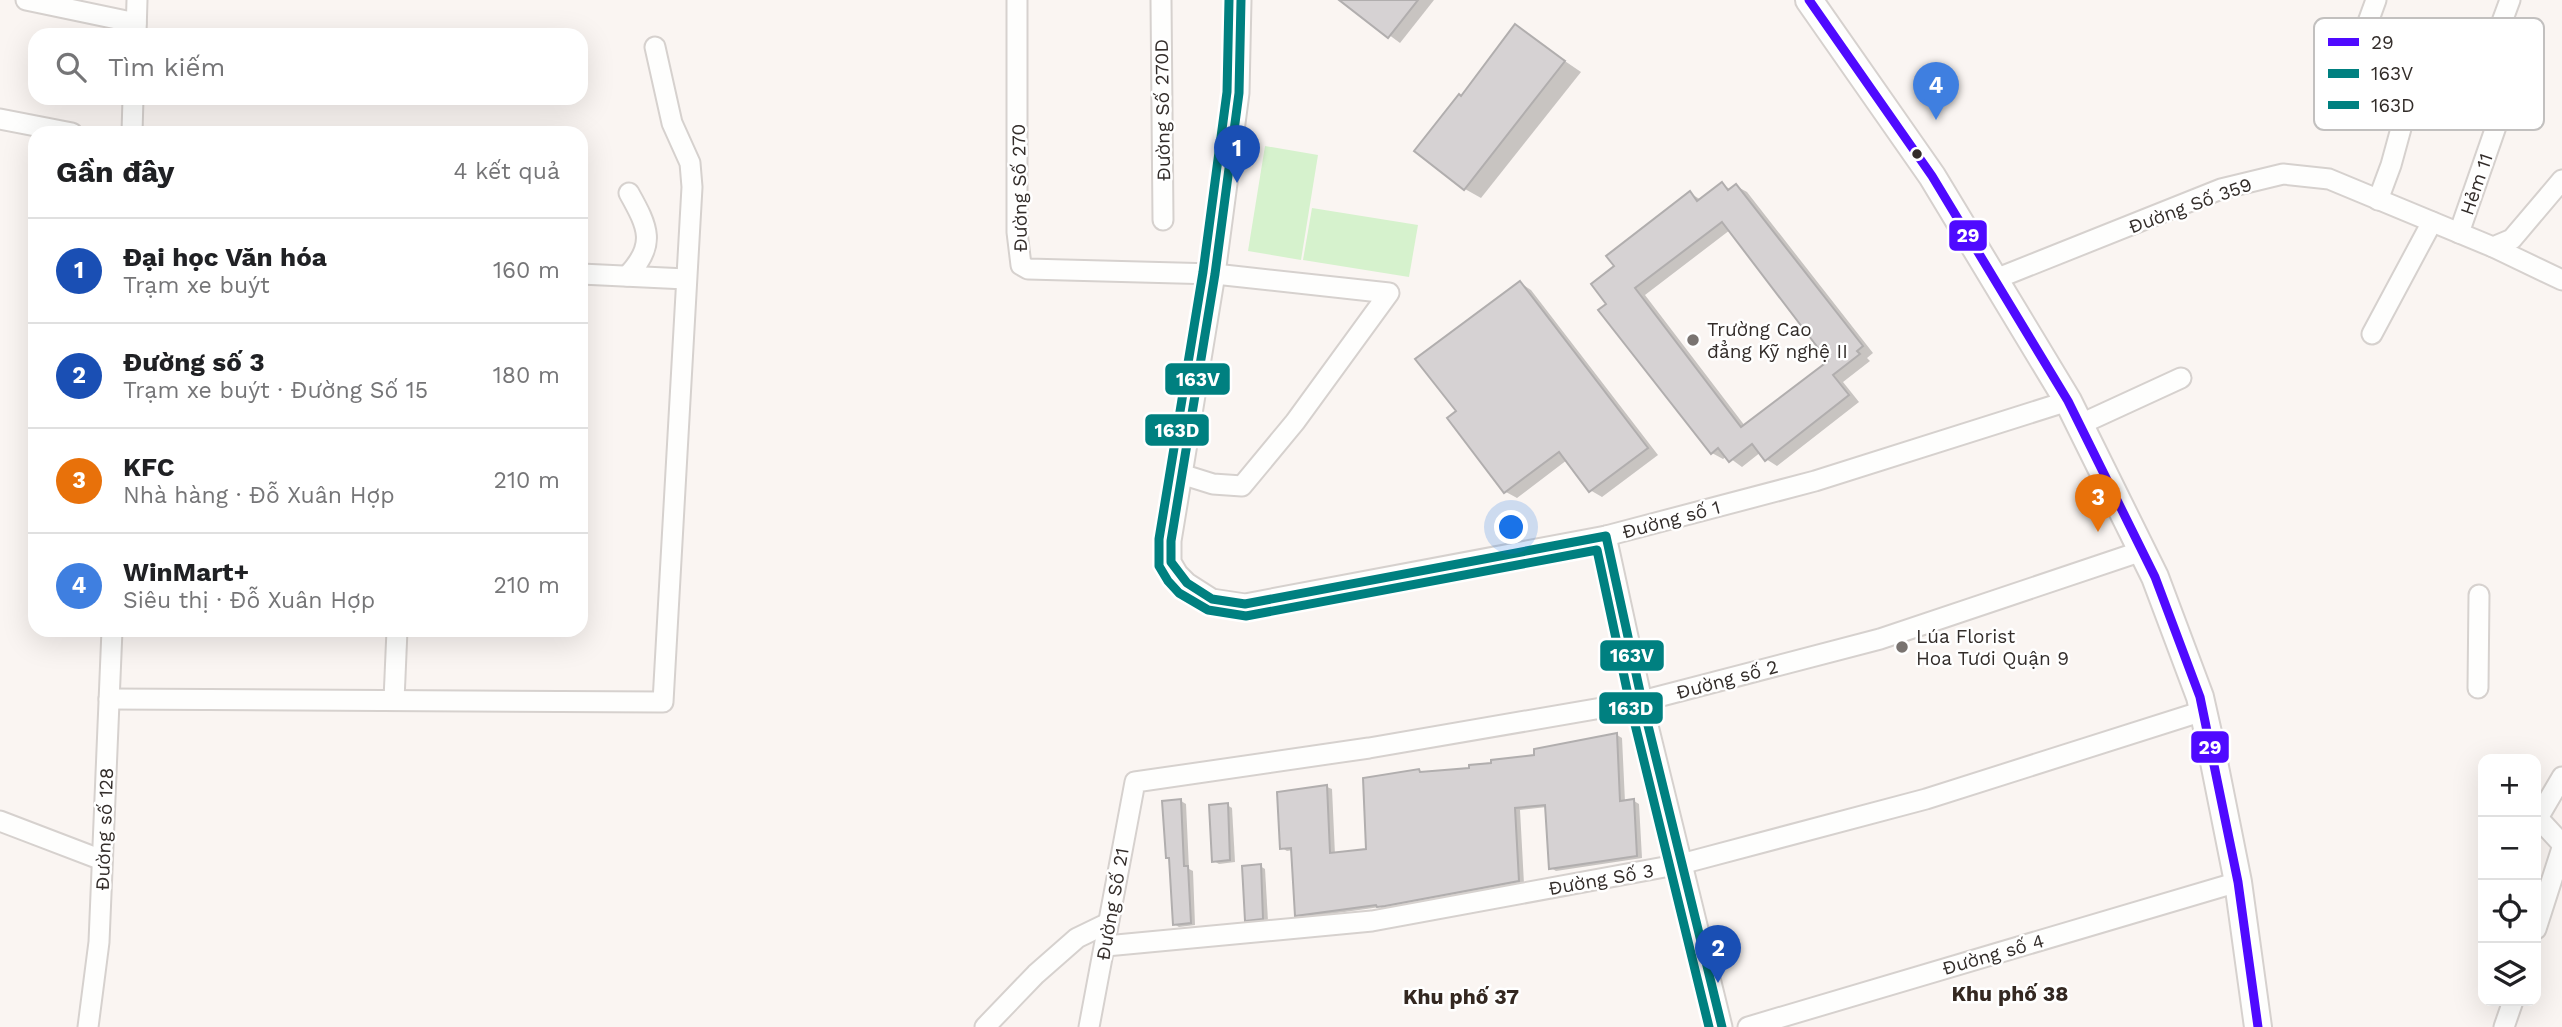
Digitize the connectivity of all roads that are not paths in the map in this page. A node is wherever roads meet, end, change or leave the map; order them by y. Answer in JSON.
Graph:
{"nodes":[{"id":1,"x":26,"y":0,"type":"edge"},
{"id":2,"x":137,"y":0,"type":"edge"},
{"id":3,"x":1017,"y":0,"type":"edge"},
{"id":4,"x":1161,"y":0,"type":"edge"},
{"id":5,"x":1241,"y":0,"type":"edge"},
{"id":6,"x":1809,"y":0,"type":"edge"},
{"id":7,"x":2376,"y":0,"type":"edge"},
{"id":8,"x":2510,"y":0,"type":"edge"},
{"id":9,"x":2369,"y":18,"type":"edge"},
{"id":10,"x":2503,"y":18,"type":"edge"},
{"id":11,"x":132,"y":28,"type":"edge"},
{"id":12,"x":136,"y":28,"type":"edge"},
{"id":13,"x":655,"y":47,"type":"dead end"},
{"id":14,"x":133,"y":105,"type":"edge"},
{"id":15,"x":0,"y":119,"type":"edge"},
{"id":16,"x":36,"y":126,"type":"edge"},
{"id":17,"x":132,"y":126,"type":"edge"},
{"id":18,"x":2401,"y":130,"type":"edge"},
{"id":19,"x":2495,"y":130,"type":"edge"},
{"id":20,"x":2562,"y":180,"type":"edge"},
{"id":21,"x":629,"y":193,"type":"dead end"},
{"id":22,"x":2378,"y":200,"type":"junction"},
{"id":23,"x":1163,"y":220,"type":"dead end"},
{"id":24,"x":2432,"y":222,"type":"junction"},
{"id":25,"x":2459,"y":233,"type":"junction"},
{"id":26,"x":2493,"y":247,"type":"junction"},
{"id":27,"x":588,"y":274,"type":"edge"},
{"id":28,"x":1215,"y":274,"type":"junction"},
{"id":29,"x":626,"y":276,"type":"junction"},
{"id":30,"x":686,"y":279,"type":"junction"},
{"id":31,"x":1993,"y":280,"type":"junction"},
{"id":32,"x":2562,"y":280,"type":"edge"},
{"id":33,"x":2372,"y":334,"type":"dead end"},
{"id":34,"x":2181,"y":378,"type":"dead end"},
{"id":35,"x":2068,"y":401,"type":"junction"},
{"id":36,"x":2081,"y":424,"type":"junction"},
{"id":37,"x":1181,"y":474,"type":"junction"},
{"id":38,"x":1606,"y":536,"type":"junction"},
{"id":39,"x":2142,"y":551,"type":"junction"},
{"id":40,"x":2479,"y":595,"type":"dead end"},
{"id":41,"x":112,"y":637,"type":"edge"},
{"id":42,"x":397,"y":637,"type":"edge"},
{"id":43,"x":2478,"y":688,"type":"dead end"},
{"id":44,"x":109,"y":699,"type":"junction"},
{"id":45,"x":394,"y":700,"type":"junction"},
{"id":46,"x":1642,"y":701,"type":"junction"},
{"id":47,"x":2203,"y":711,"type":"junction"},
{"id":48,"x":2562,"y":777,"type":"edge"},
{"id":49,"x":1135,"y":782,"type":"joint"},
{"id":50,"x":0,"y":821,"type":"edge"},
{"id":51,"x":2562,"y":846,"type":"edge"},
{"id":52,"x":102,"y":860,"type":"junction"},
{"id":53,"x":1681,"y":864,"type":"junction"},
{"id":54,"x":2238,"y":882,"type":"junction"},
{"id":55,"x":2541,"y":913,"type":"edge"},
{"id":56,"x":1108,"y":923,"type":"junction"},
{"id":57,"x":1105,"y":946,"type":"junction"},
{"id":58,"x":2511,"y":1006,"type":"edge"},
{"id":59,"x":88,"y":1027,"type":"edge"},
{"id":60,"x":985,"y":1027,"type":"edge"},
{"id":61,"x":1089,"y":1027,"type":"edge"},
{"id":62,"x":1722,"y":1027,"type":"edge"},
{"id":63,"x":1748,"y":1027,"type":"edge"},
{"id":64,"x":2258,"y":1027,"type":"edge"},
{"id":65,"x":2504,"y":1027,"type":"edge"}],
"edges":[{"from":1,"to":11,"type":"street"},
{"from":2,"to":12,"type":"street"},
{"from":3,"to":28,"type":"street","name":"Đường Số 270"},
{"from":4,"to":23,"type":"street","name":"Đường Số 270D"},
{"from":5,"to":28,"type":"street"},
{"from":6,"to":31,"type":"main road"},
{"from":7,"to":9,"type":"street"},
{"from":8,"to":10,"type":"street"},
{"from":13,"to":30,"type":"street"},
{"from":14,"to":17,"type":"street"},
{"from":15,"to":16,"type":"street"},
{"from":18,"to":22,"type":"street"},
{"from":19,"to":25,"type":"street","name":"Hẻm 11"},
{"from":20,"to":26,"type":"street"},
{"from":21,"to":29,"type":"street"},
{"from":22,"to":24,"type":"street","name":"Đường Số 359"},
{"from":22,"to":31,"type":"street","name":"Đường Số 359"},
{"from":24,"to":25,"type":"street","name":"Đường Số 359"},
{"from":24,"to":33,"type":"street"},
{"from":25,"to":26,"type":"street","name":"Đường Số 359"},
{"from":26,"to":32,"type":"street","name":"Đường Số 359"},
{"from":27,"to":29,"type":"street"},
{"from":28,"to":37,"type":"street"},
{"from":28,"to":37,"type":"street"},
{"from":29,"to":30,"type":"street"},
{"from":30,"to":45,"type":"street"},
{"from":31,"to":35,"type":"main road"},
{"from":34,"to":36,"type":"street"},
{"from":35,"to":36,"type":"main road"},
{"from":35,"to":38,"type":"street","name":"Đường số 1"},
{"from":36,"to":39,"type":"main road"},
{"from":37,"to":38,"type":"street","name":"Đường số 1"},
{"from":38,"to":46,"type":"street"},
{"from":39,"to":46,"type":"street","name":"Đường số 2"},
{"from":39,"to":47,"type":"main road"},
{"from":40,"to":43,"type":"street"},
{"from":41,"to":44,"type":"street","name":"Đường số 128"},
{"from":42,"to":45,"type":"street"},
{"from":44,"to":45,"type":"street"},
{"from":44,"to":52,"type":"street","name":"Đường số 128"},
{"from":46,"to":49,"type":"street","name":"Đường số 2"},
{"from":46,"to":53,"type":"street"},
{"from":47,"to":53,"type":"street","name":"Đường Số 3"},
{"from":47,"to":54,"type":"main road"},
{"from":48,"to":51,"type":"street"},
{"from":49,"to":56,"type":"street","name":"Đường Số 21"},
{"from":50,"to":52,"type":"street"},
{"from":51,"to":55,"type":"street"},
{"from":52,"to":59,"type":"street","name":"Đường số 128"},
{"from":53,"to":57,"type":"street","name":"Đường Số 3"},
{"from":53,"to":62,"type":"street"},
{"from":54,"to":63,"type":"street","name":"Đường số 4"},
{"from":54,"to":64,"type":"main road"},
{"from":56,"to":57,"type":"street","name":"Đường Số 21"},
{"from":56,"to":60,"type":"street"},
{"from":57,"to":61,"type":"street","name":"Đường Số 21"},
{"from":58,"to":65,"type":"street"}]}
